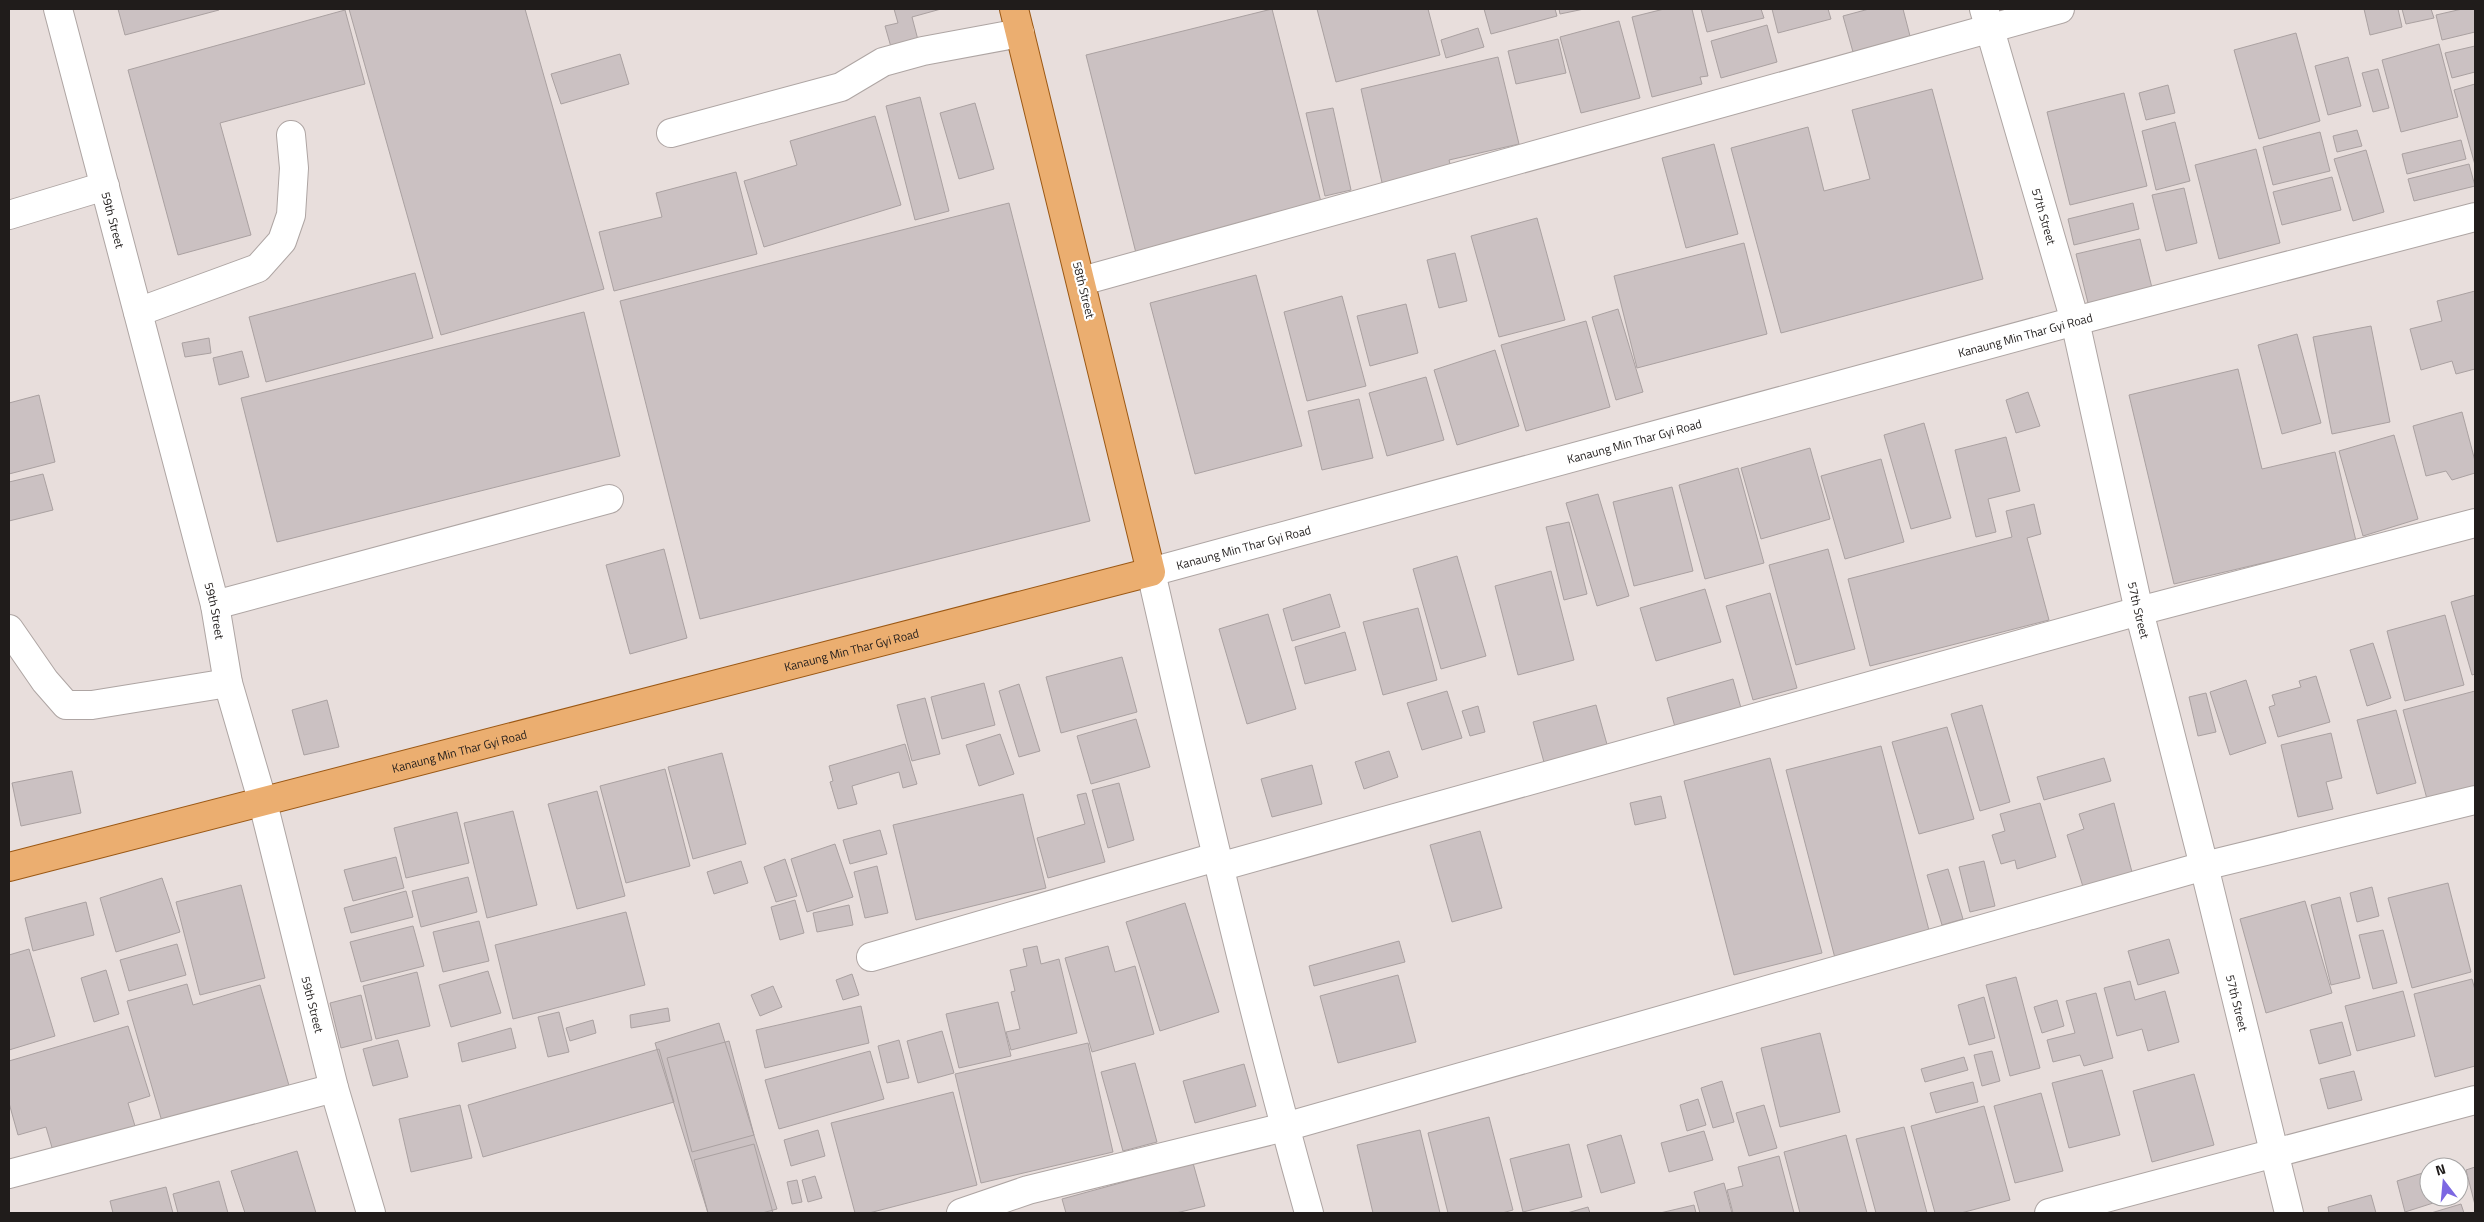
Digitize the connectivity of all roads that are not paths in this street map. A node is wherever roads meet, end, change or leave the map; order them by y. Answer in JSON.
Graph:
{"nodes":[{"id":1,"x":58,"y":9,"type":"edge"},
{"id":2,"x":2060,"y":9,"type":"edge"},
{"id":3,"x":1019,"y":16,"type":"edge"},
{"id":4,"x":1986,"y":18,"type":"edge"},
{"id":5,"x":671,"y":133,"type":"dead end"},
{"id":6,"x":291,"y":135,"type":"dead end"},
{"id":7,"x":105,"y":186,"type":"junction"},
{"id":8,"x":9,"y":215,"type":"edge"},
{"id":9,"x":2475,"y":217,"type":"edge"},
{"id":10,"x":1082,"y":281,"type":"junction"},
{"id":11,"x":138,"y":312,"type":"junction"},
{"id":12,"x":2075,"y":321,"type":"junction"},
{"id":13,"x":609,"y":499,"type":"dead end"},
{"id":14,"x":2475,"y":523,"type":"edge"},
{"id":15,"x":1151,"y":572,"type":"junction"},
{"id":16,"x":215,"y":605,"type":"junction"},
{"id":17,"x":2139,"y":610,"type":"junction"},
{"id":18,"x":9,"y":629,"type":"edge"},
{"id":19,"x":228,"y":683,"type":"junction"},
{"id":20,"x":2475,"y":800,"type":"edge"},
{"id":21,"x":263,"y":803,"type":"junction"},
{"id":22,"x":1217,"y":862,"type":"junction"},
{"id":23,"x":2204,"y":866,"type":"junction"},
{"id":24,"x":9,"y":867,"type":"edge"},
{"id":25,"x":871,"y":957,"type":"dead end"},
{"id":26,"x":334,"y":1088,"type":"junction"},
{"id":27,"x":2475,"y":1100,"type":"edge"},
{"id":28,"x":1285,"y":1128,"type":"junction"},
{"id":29,"x":2274,"y":1154,"type":"junction"},
{"id":30,"x":9,"y":1174,"type":"edge"},
{"id":31,"x":371,"y":1213,"type":"edge"},
{"id":32,"x":961,"y":1213,"type":"edge"},
{"id":33,"x":1310,"y":1213,"type":"edge"},
{"id":34,"x":2049,"y":1213,"type":"edge"},
{"id":35,"x":2289,"y":1213,"type":"edge"}],
"edges":[{"from":1,"to":7,"type":"street","name":"59th Street"},
{"from":2,"to":4,"type":"street"},
{"from":3,"to":5,"type":"street"},
{"from":3,"to":10,"type":"main road","name":"58th Street"},
{"from":4,"to":10,"type":"street"},
{"from":4,"to":12,"type":"street","name":"57th Street"},
{"from":6,"to":11,"type":"street"},
{"from":7,"to":8,"type":"street"},
{"from":7,"to":11,"type":"street","name":"59th Street"},
{"from":9,"to":12,"type":"street","name":"Kanaung Min Thar Gyi Road"},
{"from":10,"to":15,"type":"main road","name":"58th Street"},
{"from":11,"to":16,"type":"street","name":"59th Street"},
{"from":12,"to":15,"type":"street","name":"Kanaung Min Thar Gyi Road"},
{"from":12,"to":17,"type":"street","name":"57th Street"},
{"from":13,"to":16,"type":"street"},
{"from":14,"to":17,"type":"street"},
{"from":15,"to":21,"type":"main road","name":"Kanaung Min Thar Gyi Road"},
{"from":15,"to":22,"type":"street"},
{"from":16,"to":19,"type":"street","name":"59th Street"},
{"from":17,"to":22,"type":"street"},
{"from":17,"to":23,"type":"street","name":"57th Street"},
{"from":18,"to":19,"type":"street"},
{"from":19,"to":21,"type":"street","name":"59th Street"},
{"from":20,"to":23,"type":"street"},
{"from":21,"to":24,"type":"main road","name":"Kanaung Min Thar Gyi Road"},
{"from":21,"to":26,"type":"street","name":"59th Street"},
{"from":22,"to":25,"type":"street"},
{"from":22,"to":28,"type":"street"},
{"from":23,"to":28,"type":"street"},
{"from":23,"to":29,"type":"street","name":"57th Street"},
{"from":26,"to":30,"type":"street"},
{"from":26,"to":31,"type":"street","name":"59th Street"},
{"from":27,"to":29,"type":"street"},
{"from":28,"to":32,"type":"street"},
{"from":28,"to":33,"type":"street"},
{"from":29,"to":34,"type":"street"},
{"from":29,"to":35,"type":"street","name":"57th Street"}]}
